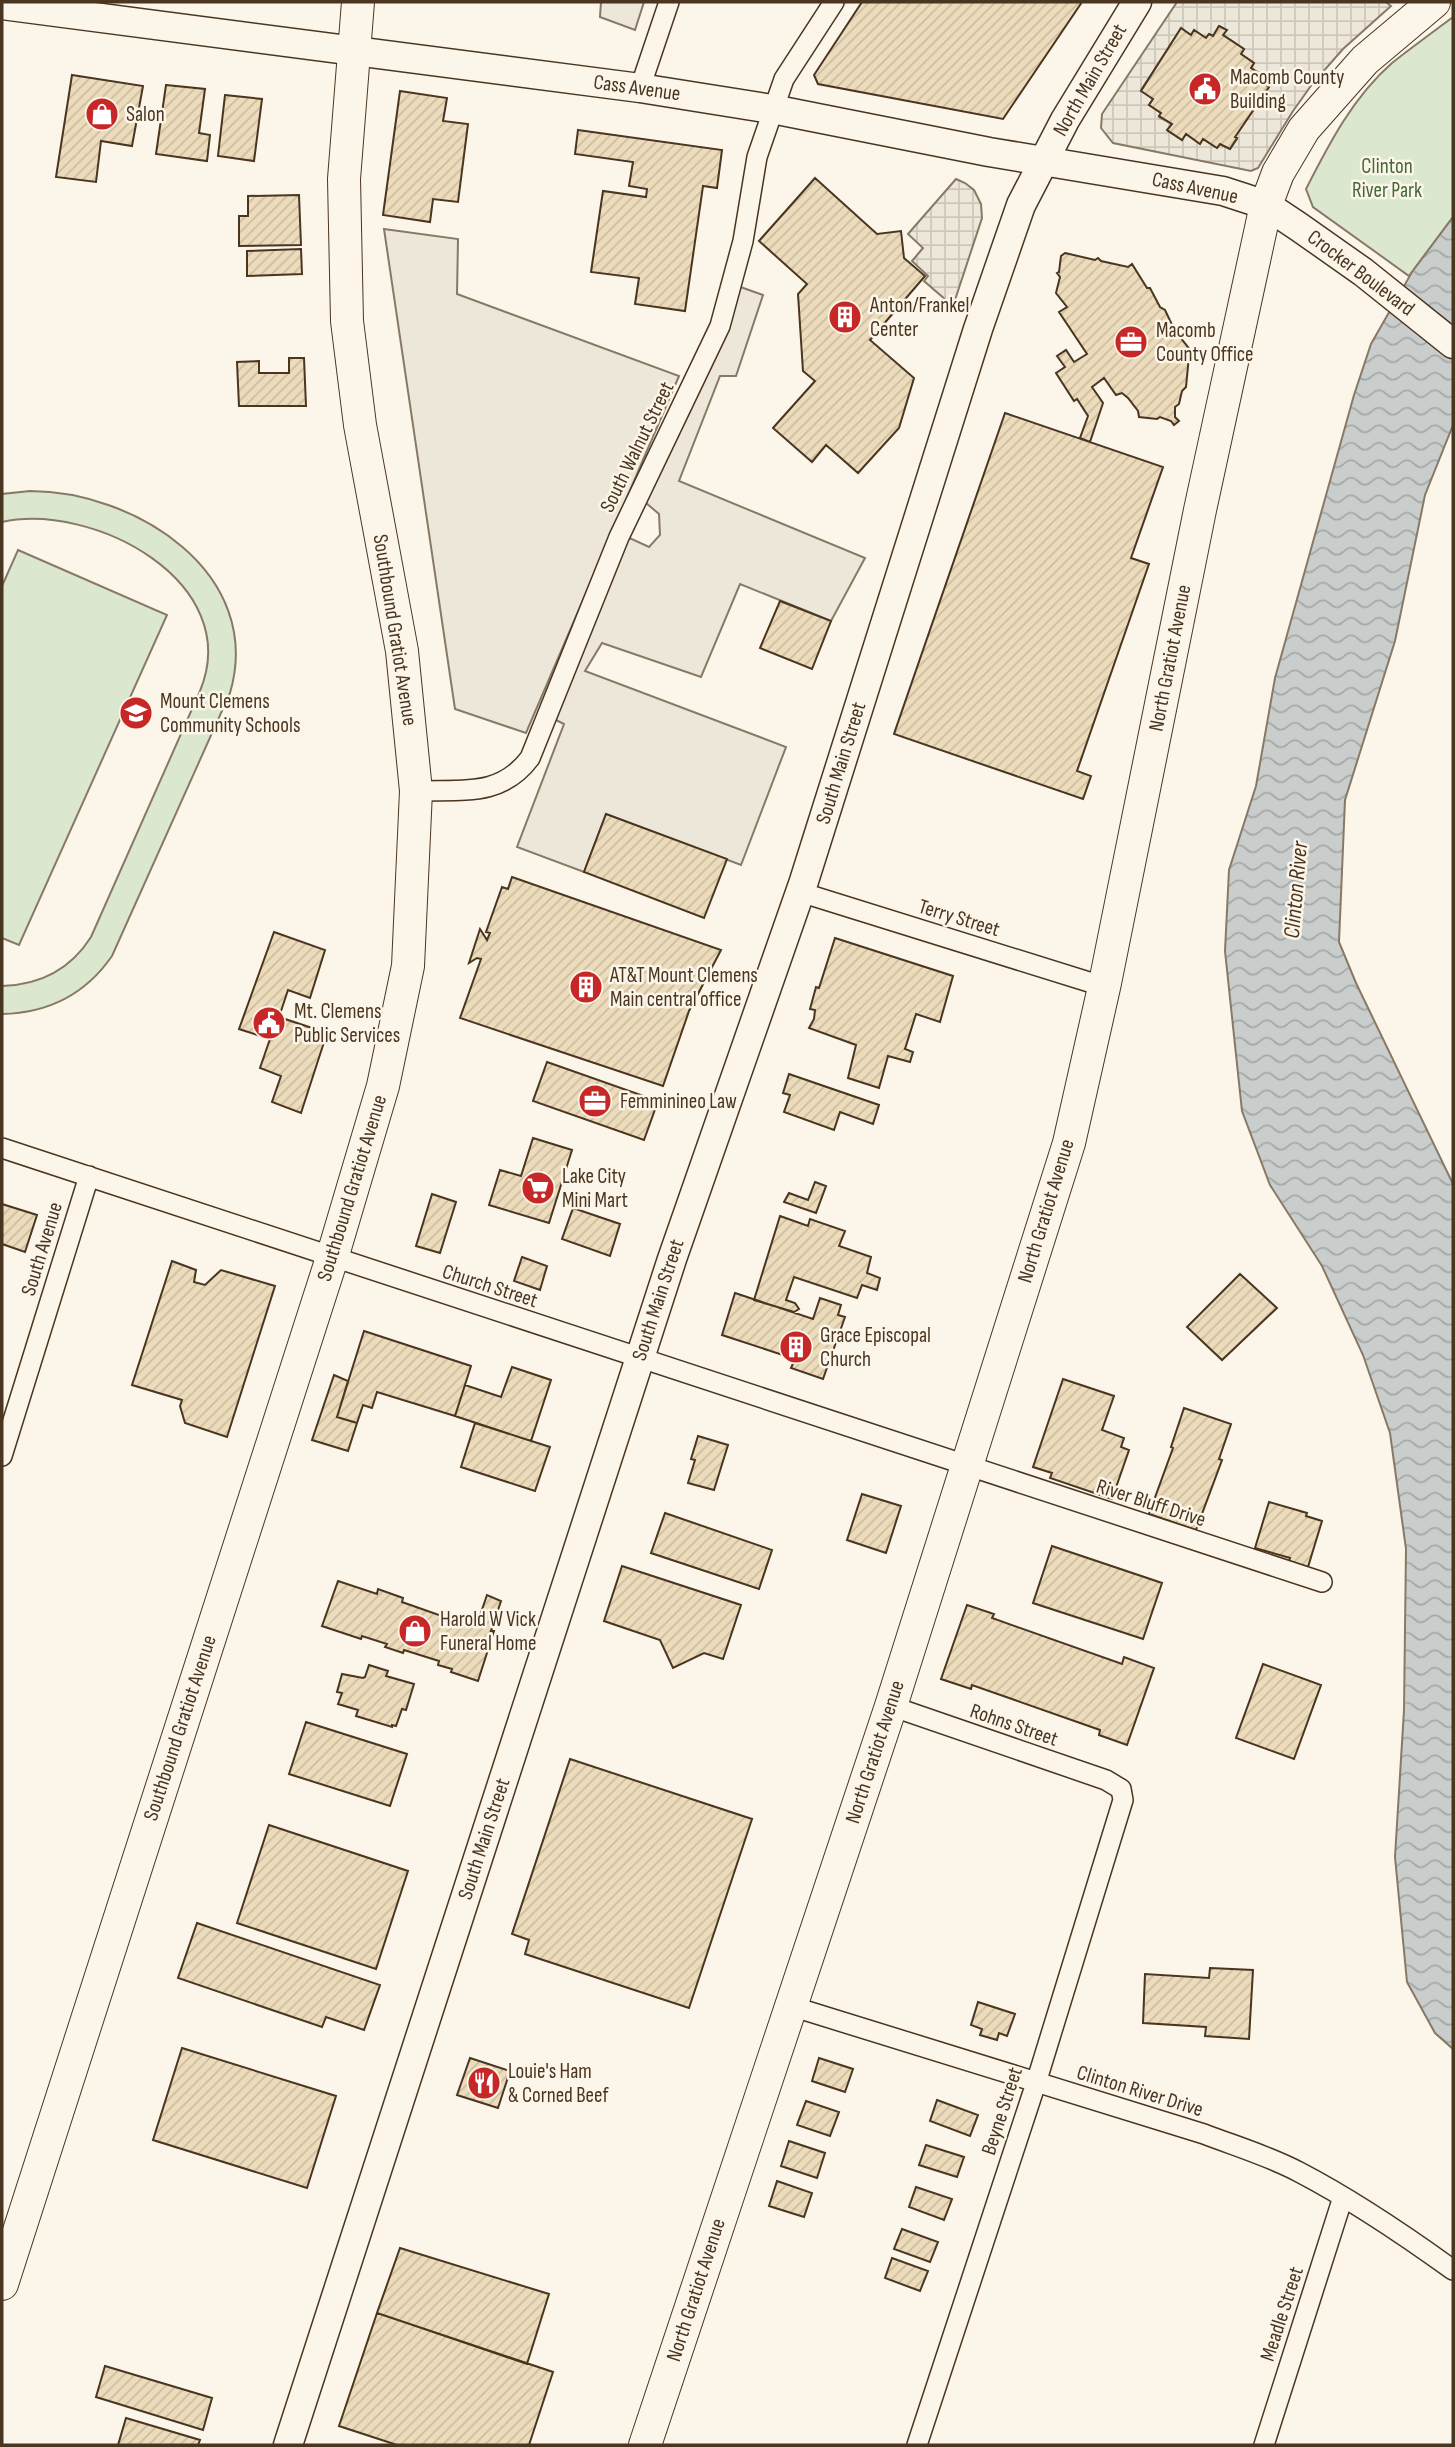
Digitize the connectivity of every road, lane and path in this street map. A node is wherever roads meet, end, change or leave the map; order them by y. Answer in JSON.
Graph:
{"nodes":[{"id":1,"x":358,"y":2,"type":"edge"},
{"id":2,"x":669,"y":2,"type":"edge"},
{"id":3,"x":834,"y":2,"type":"edge"},
{"id":4,"x":1136,"y":2,"type":"edge"},
{"id":5,"x":1434,"y":2,"type":"edge"},
{"id":6,"x":2,"y":5,"type":"edge"},
{"id":7,"x":353,"y":51,"type":"junction"},
{"id":8,"x":640,"y":88,"type":"junction"},
{"id":9,"x":772,"y":109,"type":"junction"},
{"id":10,"x":1045,"y":160,"type":"junction"},
{"id":11,"x":1266,"y":205,"type":"junction"},
{"id":12,"x":1453,"y":344,"type":"edge"},
{"id":13,"x":416,"y":791,"type":"junction"},
{"id":14,"x":800,"y":892,"type":"junction"},
{"id":15,"x":1105,"y":987,"type":"junction"},
{"id":16,"x":2,"y":1148,"type":"edge"},
{"id":17,"x":89,"y":1177,"type":"junction"},
{"id":18,"x":332,"y":1258,"type":"junction"},
{"id":19,"x":639,"y":1359,"type":"junction"},
{"id":20,"x":2,"y":1456,"type":"edge"},
{"id":21,"x":965,"y":1466,"type":"junction"},
{"id":22,"x":1322,"y":1582,"type":"dead end"},
{"id":23,"x":891,"y":1706,"type":"junction"},
{"id":24,"x":1121,"y":1789,"type":"joint"},
{"id":25,"x":791,"y":2006,"type":"junction"},
{"id":26,"x":1035,"y":2083,"type":"junction"},
{"id":27,"x":1343,"y":2197,"type":"junction"},
{"id":28,"x":1453,"y":2270,"type":"edge"},
{"id":29,"x":2,"y":2284,"type":"edge"},
{"id":30,"x":288,"y":2445,"type":"edge"},
{"id":31,"x":645,"y":2445,"type":"edge"},
{"id":32,"x":917,"y":2445,"type":"edge"},
{"id":33,"x":1264,"y":2445,"type":"edge"}],
"edges":[{"from":1,"to":7,"type":"main road","name":"Southbound Gratiot Avenue"},
{"from":2,"to":8,"type":"street"},
{"from":3,"to":9,"type":"street","name":"South Walnut Street"},
{"from":4,"to":10,"type":"street","name":"North Main Street"},
{"from":5,"to":11,"type":"main road","name":"North Gratiot Avenue"},
{"from":6,"to":7,"type":"street","name":"Cass Avenue"},
{"from":7,"to":8,"type":"street","name":"Cass Avenue"},
{"from":7,"to":13,"type":"main road","name":"Southbound Gratiot Avenue"},
{"from":8,"to":9,"type":"street","name":"Cass Avenue"},
{"from":9,"to":10,"type":"street","name":"Cass Avenue"},
{"from":9,"to":13,"type":"street","name":"South Walnut Street"},
{"from":10,"to":11,"type":"street","name":"Cass Avenue"},
{"from":10,"to":14,"type":"street","name":"South Main Street"},
{"from":11,"to":12,"type":"street","name":"Crocker Boulevard"},
{"from":11,"to":15,"type":"main road","name":"North Gratiot Avenue"},
{"from":13,"to":18,"type":"main road","name":"Southbound Gratiot Avenue"},
{"from":14,"to":15,"type":"street","name":"Terry Street"},
{"from":14,"to":19,"type":"street","name":"South Main Street"},
{"from":15,"to":21,"type":"main road","name":"North Gratiot Avenue"},
{"from":16,"to":17,"type":"street","name":"Church Street"},
{"from":17,"to":18,"type":"street","name":"Church Street"},
{"from":17,"to":20,"type":"street","name":"South Avenue"},
{"from":18,"to":19,"type":"street","name":"Church Street"},
{"from":18,"to":29,"type":"main road","name":"Southbound Gratiot Avenue"},
{"from":19,"to":21,"type":"street","name":"Church Street"},
{"from":19,"to":30,"type":"street","name":"South Main Street"},
{"from":21,"to":22,"type":"street","name":"River Bluff Drive"},
{"from":21,"to":23,"type":"main road","name":"North Gratiot Avenue"},
{"from":23,"to":24,"type":"street","name":"Rohns Street"},
{"from":23,"to":25,"type":"main road","name":"North Gratiot Avenue"},
{"from":24,"to":26,"type":"street","name":"Beyne Street"},
{"from":25,"to":26,"type":"street","name":"Clinton River Drive"},
{"from":25,"to":31,"type":"main road","name":"North Gratiot Avenue"},
{"from":26,"to":27,"type":"street","name":"Clinton River Drive"},
{"from":26,"to":32,"type":"street","name":"Beyne Street"},
{"from":27,"to":28,"type":"street","name":"Clinton River Drive"},
{"from":27,"to":33,"type":"street","name":"Meadle Street"}]}
